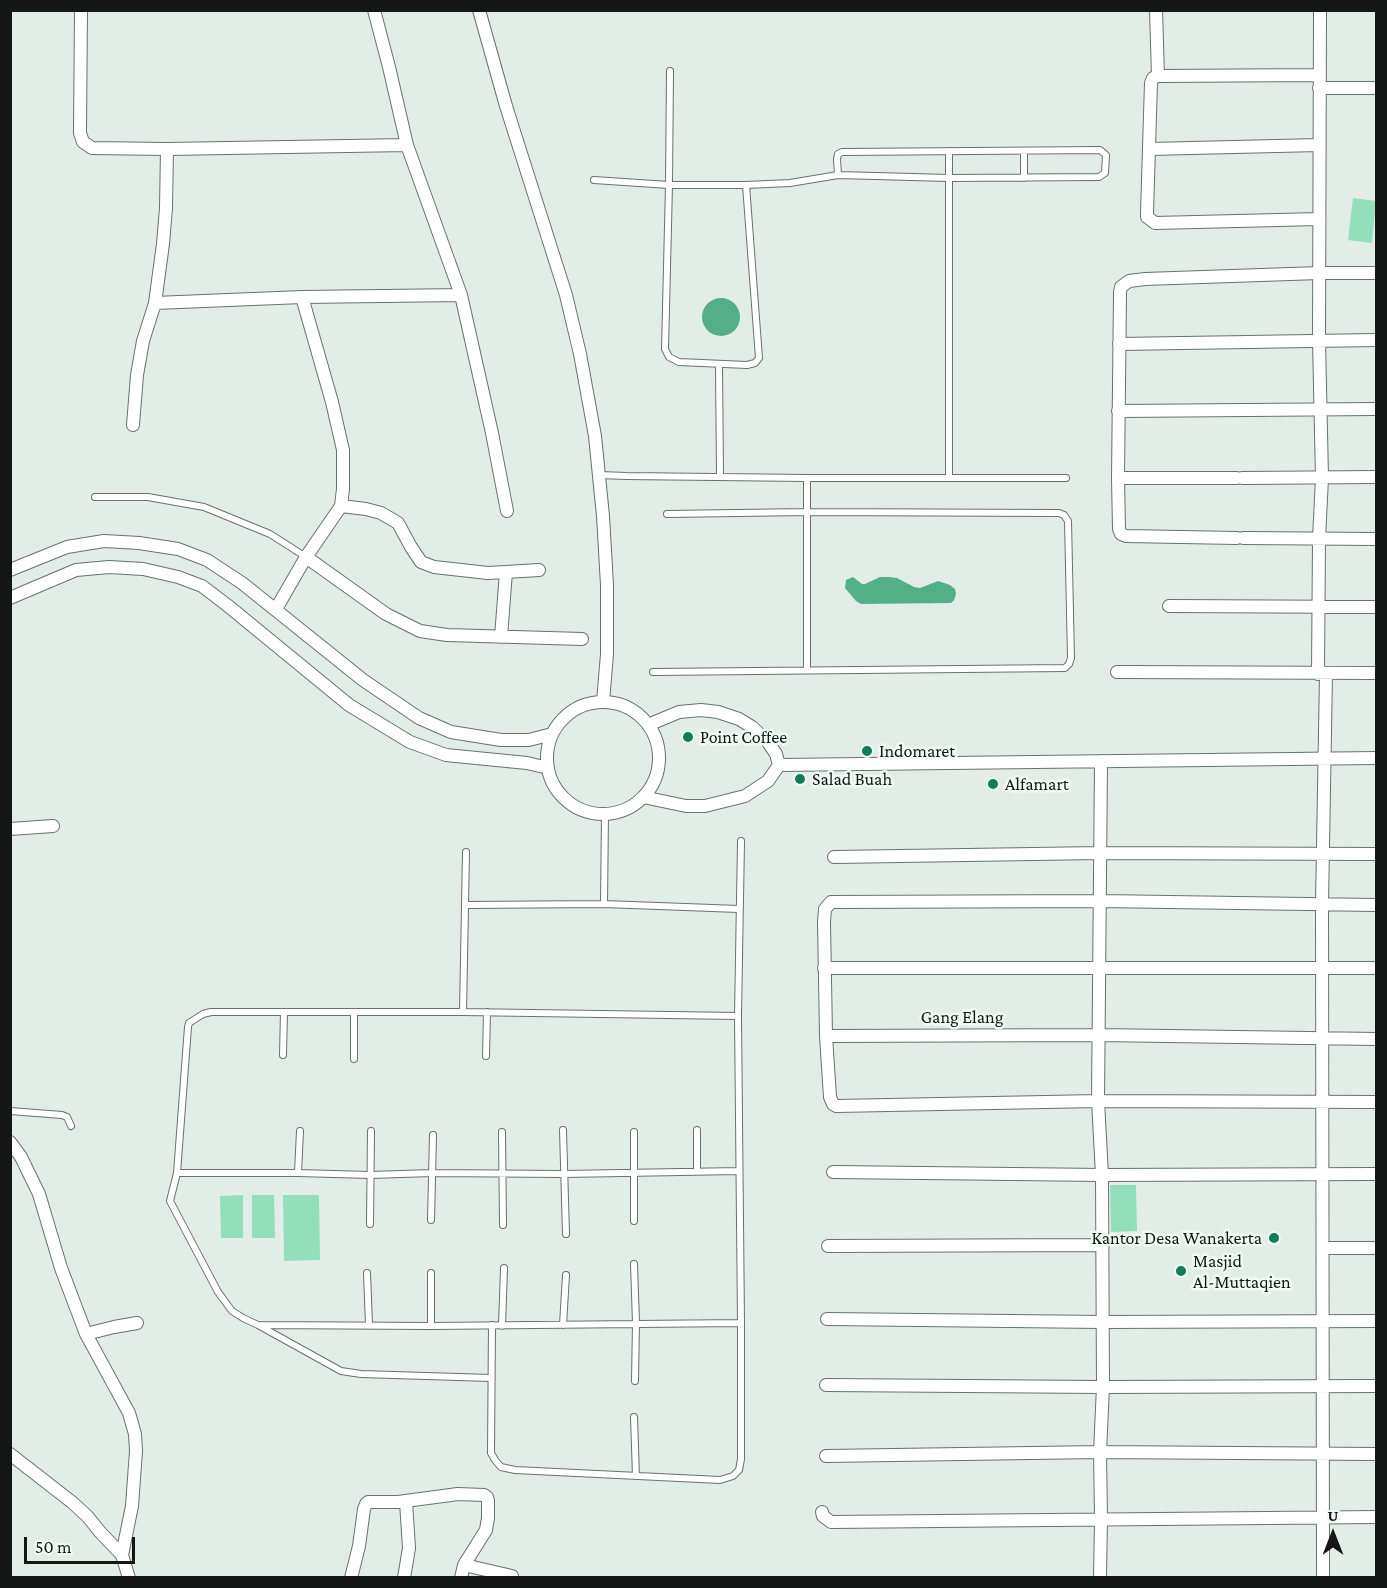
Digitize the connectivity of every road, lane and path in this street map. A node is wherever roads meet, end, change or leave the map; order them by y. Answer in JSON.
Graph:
{"nodes":[{"id":1,"x":81,"y":10,"type":"edge"},
{"id":2,"x":374,"y":10,"type":"edge"},
{"id":3,"x":479,"y":10,"type":"edge"},
{"id":4,"x":1156,"y":10,"type":"edge"},
{"id":5,"x":1320,"y":10,"type":"edge"},
{"id":6,"x":670,"y":71,"type":"dead end"},
{"id":7,"x":1319,"y":75,"type":"junction"},
{"id":8,"x":1158,"y":76,"type":"junction"},
{"id":9,"x":1319,"y":88,"type":"junction"},
{"id":10,"x":1377,"y":88,"type":"edge"},
{"id":11,"x":406,"y":145,"type":"junction"},
{"id":12,"x":1319,"y":145,"type":"junction"},
{"id":13,"x":1149,"y":148,"type":"junction"},
{"id":14,"x":166,"y":149,"type":"junction"},
{"id":15,"x":949,"y":151,"type":"junction"},
{"id":16,"x":1024,"y":151,"type":"junction"},
{"id":17,"x":838,"y":175,"type":"junction"},
{"id":18,"x":949,"y":178,"type":"junction"},
{"id":19,"x":1024,"y":178,"type":"junction"},
{"id":20,"x":594,"y":180,"type":"dead end"},
{"id":21,"x":669,"y":185,"type":"junction"},
{"id":22,"x":746,"y":185,"type":"junction"},
{"id":23,"x":1319,"y":219,"type":"junction"},
{"id":24,"x":1319,"y":273,"type":"junction"},
{"id":25,"x":1377,"y":273,"type":"edge"},
{"id":26,"x":461,"y":295,"type":"junction"},
{"id":27,"x":302,"y":297,"type":"junction"},
{"id":28,"x":155,"y":303,"type":"junction"},
{"id":29,"x":1319,"y":340,"type":"junction"},
{"id":30,"x":1377,"y":340,"type":"edge"},
{"id":31,"x":1119,"y":344,"type":"junction"},
{"id":32,"x":719,"y":365,"type":"junction"},
{"id":33,"x":1321,"y":409,"type":"junction"},
{"id":34,"x":1377,"y":409,"type":"edge"},
{"id":35,"x":1118,"y":411,"type":"junction"},
{"id":36,"x":133,"y":425,"type":"dead end"},
{"id":37,"x":599,"y":475,"type":"junction"},
{"id":38,"x":720,"y":476,"type":"junction"},
{"id":39,"x":807,"y":477,"type":"junction"},
{"id":40,"x":949,"y":477,"type":"junction"},
{"id":41,"x":1066,"y":477,"type":"dead end"},
{"id":42,"x":1377,"y":477,"type":"edge"},
{"id":43,"x":1118,"y":478,"type":"junction"},
{"id":44,"x":1322,"y":478,"type":"junction"},
{"id":45,"x":95,"y":497,"type":"dead end"},
{"id":46,"x":341,"y":506,"type":"junction"},
{"id":47,"x":507,"y":511,"type":"dead end"},
{"id":48,"x":807,"y":512,"type":"junction"},
{"id":49,"x":667,"y":514,"type":"dead end"},
{"id":50,"x":1319,"y":539,"type":"junction"},
{"id":51,"x":1377,"y":539,"type":"edge"},
{"id":52,"x":306,"y":557,"type":"junction"},
{"id":53,"x":10,"y":570,"type":"edge"},
{"id":54,"x":540,"y":570,"type":"dead end"},
{"id":55,"x":507,"y":572,"type":"junction"},
{"id":56,"x":10,"y":598,"type":"edge"},
{"id":57,"x":1169,"y":606,"type":"dead end"},
{"id":58,"x":1318,"y":606,"type":"junction"},
{"id":59,"x":1377,"y":606,"type":"edge"},
{"id":60,"x":276,"y":609,"type":"junction"},
{"id":61,"x":501,"y":637,"type":"junction"},
{"id":62,"x":582,"y":639,"type":"dead end"},
{"id":63,"x":807,"y":670,"type":"junction"},
{"id":64,"x":653,"y":672,"type":"dead end"},
{"id":65,"x":1117,"y":672,"type":"dead end"},
{"id":66,"x":1377,"y":673,"type":"edge"},
{"id":67,"x":1322,"y":674,"type":"junction"},
{"id":68,"x":603,"y":702,"type":"junction"},
{"id":69,"x":648,"y":725,"type":"junction"},
{"id":70,"x":552,"y":734,"type":"junction"},
{"id":71,"x":1377,"y":758,"type":"edge"},
{"id":72,"x":1324,"y":759,"type":"junction"},
{"id":73,"x":1101,"y":761,"type":"junction"},
{"id":74,"x":779,"y":765,"type":"junction"},
{"id":75,"x":548,"y":768,"type":"junction"},
{"id":76,"x":643,"y":797,"type":"junction"},
{"id":77,"x":605,"y":813,"type":"junction"},
{"id":78,"x":53,"y":825,"type":"dead end"},
{"id":79,"x":10,"y":829,"type":"edge"},
{"id":80,"x":741,"y":841,"type":"dead end"},
{"id":81,"x":466,"y":852,"type":"dead end"},
{"id":82,"x":1100,"y":853,"type":"junction"},
{"id":83,"x":1377,"y":854,"type":"edge"},
{"id":84,"x":1323,"y":855,"type":"junction"},
{"id":85,"x":834,"y":856,"type":"dead end"},
{"id":86,"x":1100,"y":901,"type":"junction"},
{"id":87,"x":604,"y":904,"type":"junction"},
{"id":88,"x":1322,"y":904,"type":"junction"},
{"id":89,"x":466,"y":905,"type":"junction"},
{"id":90,"x":1377,"y":905,"type":"edge"},
{"id":91,"x":739,"y":909,"type":"junction"},
{"id":92,"x":824,"y":968,"type":"junction"},
{"id":93,"x":1099,"y":968,"type":"junction"},
{"id":94,"x":1322,"y":968,"type":"junction"},
{"id":95,"x":1377,"y":968,"type":"edge"},
{"id":96,"x":284,"y":1012,"type":"junction"},
{"id":97,"x":354,"y":1012,"type":"junction"},
{"id":98,"x":463,"y":1012,"type":"junction"},
{"id":99,"x":487,"y":1012,"type":"junction"},
{"id":100,"x":738,"y":1016,"type":"junction"},
{"id":101,"x":1099,"y":1035,"type":"junction"},
{"id":102,"x":826,"y":1036,"type":"junction"},
{"id":103,"x":1322,"y":1039,"type":"junction"},
{"id":104,"x":1377,"y":1039,"type":"edge"},
{"id":105,"x":283,"y":1055,"type":"dead end"},
{"id":106,"x":486,"y":1056,"type":"dead end"},
{"id":107,"x":354,"y":1059,"type":"dead end"},
{"id":108,"x":1098,"y":1101,"type":"junction"},
{"id":109,"x":1322,"y":1102,"type":"junction"},
{"id":110,"x":1377,"y":1102,"type":"edge"},
{"id":111,"x":10,"y":1111,"type":"edge"},
{"id":112,"x":71,"y":1126,"type":"dead end"},
{"id":113,"x":563,"y":1130,"type":"dead end"},
{"id":114,"x":697,"y":1130,"type":"dead end"},
{"id":115,"x":300,"y":1131,"type":"dead end"},
{"id":116,"x":371,"y":1131,"type":"dead end"},
{"id":117,"x":502,"y":1132,"type":"dead end"},
{"id":118,"x":634,"y":1132,"type":"dead end"},
{"id":119,"x":433,"y":1135,"type":"dead end"},
{"id":120,"x":10,"y":1142,"type":"edge"},
{"id":121,"x":697,"y":1171,"type":"junction"},
{"id":122,"x":739,"y":1171,"type":"junction"},
{"id":123,"x":634,"y":1172,"type":"junction"},
{"id":124,"x":833,"y":1172,"type":"dead end"},
{"id":125,"x":177,"y":1173,"type":"junction"},
{"id":126,"x":298,"y":1173,"type":"junction"},
{"id":127,"x":432,"y":1173,"type":"junction"},
{"id":128,"x":502,"y":1174,"type":"junction"},
{"id":129,"x":564,"y":1174,"type":"junction"},
{"id":130,"x":1321,"y":1174,"type":"junction"},
{"id":131,"x":1377,"y":1174,"type":"edge"},
{"id":132,"x":370,"y":1175,"type":"junction"},
{"id":133,"x":1102,"y":1175,"type":"junction"},
{"id":134,"x":431,"y":1220,"type":"dead end"},
{"id":135,"x":634,"y":1221,"type":"dead end"},
{"id":136,"x":370,"y":1224,"type":"dead end"},
{"id":137,"x":503,"y":1225,"type":"dead end"},
{"id":138,"x":566,"y":1234,"type":"dead end"},
{"id":139,"x":1103,"y":1245,"type":"junction"},
{"id":140,"x":828,"y":1246,"type":"dead end"},
{"id":141,"x":1323,"y":1248,"type":"junction"},
{"id":142,"x":1377,"y":1248,"type":"edge"},
{"id":143,"x":634,"y":1264,"type":"dead end"},
{"id":144,"x":504,"y":1268,"type":"dead end"},
{"id":145,"x":367,"y":1273,"type":"dead end"},
{"id":146,"x":431,"y":1273,"type":"dead end"},
{"id":147,"x":566,"y":1275,"type":"dead end"},
{"id":148,"x":827,"y":1319,"type":"dead end"},
{"id":149,"x":1323,"y":1321,"type":"junction"},
{"id":150,"x":1377,"y":1321,"type":"edge"},
{"id":151,"x":1102,"y":1322,"type":"junction"},
{"id":152,"x":137,"y":1323,"type":"dead end"},
{"id":153,"x":636,"y":1323,"type":"junction"},
{"id":154,"x":741,"y":1323,"type":"junction"},
{"id":155,"x":258,"y":1325,"type":"junction"},
{"id":156,"x":369,"y":1325,"type":"junction"},
{"id":157,"x":492,"y":1325,"type":"junction"},
{"id":158,"x":563,"y":1325,"type":"junction"},
{"id":159,"x":431,"y":1326,"type":"junction"},
{"id":160,"x":502,"y":1326,"type":"junction"},
{"id":161,"x":86,"y":1334,"type":"junction"},
{"id":162,"x":491,"y":1378,"type":"junction"},
{"id":163,"x":635,"y":1381,"type":"dead end"},
{"id":164,"x":826,"y":1385,"type":"dead end"},
{"id":165,"x":1323,"y":1386,"type":"junction"},
{"id":166,"x":1377,"y":1386,"type":"edge"},
{"id":167,"x":1103,"y":1387,"type":"junction"},
{"id":168,"x":634,"y":1417,"type":"dead end"},
{"id":169,"x":1100,"y":1452,"type":"junction"},
{"id":170,"x":10,"y":1454,"type":"edge"},
{"id":171,"x":1323,"y":1454,"type":"junction"},
{"id":172,"x":1377,"y":1454,"type":"edge"},
{"id":173,"x":826,"y":1456,"type":"dead end"},
{"id":174,"x":636,"y":1476,"type":"junction"},
{"id":175,"x":406,"y":1502,"type":"junction"},
{"id":176,"x":822,"y":1512,"type":"dead end"},
{"id":177,"x":1323,"y":1517,"type":"junction"},
{"id":178,"x":1377,"y":1517,"type":"edge"},
{"id":179,"x":1101,"y":1519,"type":"junction"},
{"id":180,"x":122,"y":1555,"type":"junction"},
{"id":181,"x":462,"y":1571,"type":"edge"},
{"id":182,"x":512,"y":1576,"type":"edge"},
{"id":183,"x":129,"y":1578,"type":"edge"},
{"id":184,"x":351,"y":1578,"type":"edge"},
{"id":185,"x":404,"y":1578,"type":"edge"},
{"id":186,"x":1100,"y":1578,"type":"edge"},
{"id":187,"x":1323,"y":1578,"type":"edge"}],
"edges":[{"from":1,"to":14,"type":"street"},
{"from":2,"to":11,"type":"street"},
{"from":3,"to":37,"type":"street"},
{"from":4,"to":8,"type":"street"},
{"from":5,"to":7,"type":"street"},
{"from":6,"to":21,"type":"lane"},
{"from":7,"to":8,"type":"street"},
{"from":7,"to":9,"type":"street"},
{"from":8,"to":13,"type":"street"},
{"from":9,"to":10,"type":"street"},
{"from":9,"to":12,"type":"street"},
{"from":11,"to":14,"type":"street"},
{"from":11,"to":26,"type":"street"},
{"from":12,"to":13,"type":"street"},
{"from":12,"to":23,"type":"street"},
{"from":13,"to":23,"type":"street"},
{"from":14,"to":28,"type":"street"},
{"from":15,"to":16,"type":"lane"},
{"from":15,"to":17,"type":"lane"},
{"from":15,"to":18,"type":"lane"},
{"from":16,"to":19,"type":"lane"},
{"from":16,"to":19,"type":"lane"},
{"from":17,"to":18,"type":"lane"},
{"from":17,"to":22,"type":"lane"},
{"from":18,"to":19,"type":"lane"},
{"from":18,"to":40,"type":"lane"},
{"from":20,"to":21,"type":"lane"},
{"from":21,"to":22,"type":"lane"},
{"from":21,"to":32,"type":"lane"},
{"from":22,"to":32,"type":"lane"},
{"from":23,"to":24,"type":"street"},
{"from":24,"to":25,"type":"street"},
{"from":24,"to":29,"type":"street"},
{"from":24,"to":31,"type":"street"},
{"from":26,"to":27,"type":"street"},
{"from":26,"to":47,"type":"street"},
{"from":27,"to":28,"type":"street"},
{"from":27,"to":46,"type":"street"},
{"from":28,"to":36,"type":"street"},
{"from":29,"to":30,"type":"street"},
{"from":29,"to":31,"type":"street"},
{"from":29,"to":33,"type":"street"},
{"from":31,"to":35,"type":"street"},
{"from":32,"to":38,"type":"lane"},
{"from":33,"to":34,"type":"street"},
{"from":33,"to":35,"type":"street"},
{"from":33,"to":44,"type":"street"},
{"from":35,"to":43,"type":"street"},
{"from":37,"to":38,"type":"lane"},
{"from":37,"to":68,"type":"street"},
{"from":38,"to":39,"type":"lane"},
{"from":39,"to":40,"type":"lane"},
{"from":39,"to":48,"type":"lane"},
{"from":40,"to":41,"type":"lane"},
{"from":42,"to":44,"type":"street"},
{"from":43,"to":44,"type":"street"},
{"from":43,"to":50,"type":"street"},
{"from":44,"to":50,"type":"street"},
{"from":45,"to":52,"type":"lane"},
{"from":46,"to":52,"type":"street"},
{"from":46,"to":55,"type":"street"},
{"from":48,"to":49,"type":"lane"},
{"from":48,"to":63,"type":"lane"},
{"from":48,"to":63,"type":"lane"},
{"from":50,"to":51,"type":"street"},
{"from":50,"to":58,"type":"street"},
{"from":52,"to":60,"type":"street"},
{"from":52,"to":61,"type":"street"},
{"from":53,"to":60,"type":"street"},
{"from":54,"to":55,"type":"street"},
{"from":55,"to":61,"type":"street"},
{"from":56,"to":75,"type":"street"},
{"from":57,"to":58,"type":"street"},
{"from":58,"to":59,"type":"street"},
{"from":58,"to":67,"type":"street"},
{"from":60,"to":70,"type":"street"},
{"from":61,"to":62,"type":"street"},
{"from":63,"to":64,"type":"lane"},
{"from":65,"to":67,"type":"street"},
{"from":66,"to":67,"type":"street"},
{"from":67,"to":72,"type":"street"},
{"from":68,"to":69,"type":"street"},
{"from":68,"to":70,"type":"street"},
{"from":69,"to":74,"type":"street"},
{"from":69,"to":76,"type":"street"},
{"from":70,"to":75,"type":"street"},
{"from":71,"to":72,"type":"street"},
{"from":72,"to":73,"type":"street"},
{"from":72,"to":84,"type":"street"},
{"from":73,"to":74,"type":"street"},
{"from":73,"to":82,"type":"street"},
{"from":74,"to":76,"type":"street"},
{"from":75,"to":77,"type":"street"},
{"from":76,"to":77,"type":"street"},
{"from":77,"to":87,"type":"lane"},
{"from":78,"to":79,"type":"street"},
{"from":80,"to":91,"type":"lane"},
{"from":81,"to":89,"type":"lane"},
{"from":82,"to":84,"type":"street"},
{"from":82,"to":85,"type":"street"},
{"from":82,"to":86,"type":"street"},
{"from":83,"to":84,"type":"street"},
{"from":84,"to":88,"type":"street"},
{"from":86,"to":88,"type":"street"},
{"from":86,"to":92,"type":"street"},
{"from":86,"to":93,"type":"street"},
{"from":87,"to":89,"type":"lane"},
{"from":87,"to":91,"type":"lane"},
{"from":88,"to":90,"type":"street"},
{"from":88,"to":94,"type":"street"},
{"from":89,"to":98,"type":"lane"},
{"from":91,"to":100,"type":"lane"},
{"from":92,"to":93,"type":"street"},
{"from":92,"to":102,"type":"street"},
{"from":93,"to":94,"type":"street"},
{"from":93,"to":101,"type":"street"},
{"from":94,"to":95,"type":"street"},
{"from":94,"to":103,"type":"street"},
{"from":96,"to":97,"type":"lane"},
{"from":96,"to":105,"type":"lane"},
{"from":96,"to":125,"type":"lane"},
{"from":97,"to":98,"type":"lane"},
{"from":97,"to":107,"type":"lane"},
{"from":98,"to":99,"type":"lane"},
{"from":99,"to":100,"type":"lane"},
{"from":99,"to":106,"type":"lane"},
{"from":100,"to":122,"type":"lane"},
{"from":101,"to":102,"type":"street","name":"Gang Elang"},
{"from":101,"to":103,"type":"street","name":"Gang Elang"},
{"from":101,"to":108,"type":"street"},
{"from":102,"to":108,"type":"street"},
{"from":103,"to":104,"type":"street","name":"Gang Elang"},
{"from":103,"to":109,"type":"street"},
{"from":108,"to":109,"type":"street"},
{"from":108,"to":133,"type":"street"},
{"from":109,"to":110,"type":"street"},
{"from":109,"to":130,"type":"street"},
{"from":111,"to":112,"type":"lane"},
{"from":113,"to":129,"type":"lane"},
{"from":114,"to":121,"type":"lane"},
{"from":115,"to":126,"type":"lane"},
{"from":116,"to":132,"type":"lane"},
{"from":117,"to":128,"type":"lane"},
{"from":118,"to":123,"type":"lane"},
{"from":119,"to":127,"type":"lane"},
{"from":120,"to":161,"type":"street"},
{"from":121,"to":122,"type":"lane"},
{"from":121,"to":123,"type":"lane"},
{"from":122,"to":154,"type":"lane"},
{"from":123,"to":129,"type":"lane"},
{"from":123,"to":135,"type":"lane"},
{"from":124,"to":133,"type":"street"},
{"from":125,"to":126,"type":"lane"},
{"from":125,"to":155,"type":"lane"},
{"from":126,"to":132,"type":"lane"},
{"from":127,"to":128,"type":"lane"},
{"from":127,"to":132,"type":"lane"},
{"from":127,"to":134,"type":"lane"},
{"from":128,"to":129,"type":"lane"},
{"from":128,"to":137,"type":"lane"},
{"from":129,"to":138,"type":"lane"},
{"from":130,"to":131,"type":"street"},
{"from":130,"to":133,"type":"street"},
{"from":130,"to":141,"type":"street"},
{"from":132,"to":136,"type":"lane"},
{"from":133,"to":139,"type":"street"},
{"from":139,"to":140,"type":"street"},
{"from":139,"to":151,"type":"street"},
{"from":141,"to":142,"type":"street"},
{"from":141,"to":149,"type":"street"},
{"from":143,"to":153,"type":"lane"},
{"from":144,"to":160,"type":"lane"},
{"from":145,"to":156,"type":"lane"},
{"from":146,"to":159,"type":"lane"},
{"from":147,"to":158,"type":"lane"},
{"from":148,"to":151,"type":"street"},
{"from":149,"to":150,"type":"street"},
{"from":149,"to":151,"type":"street"},
{"from":149,"to":165,"type":"street"},
{"from":151,"to":167,"type":"street"},
{"from":152,"to":161,"type":"street"},
{"from":153,"to":154,"type":"lane"},
{"from":153,"to":158,"type":"lane"},
{"from":153,"to":163,"type":"lane"},
{"from":154,"to":174,"type":"lane"},
{"from":155,"to":156,"type":"lane"},
{"from":155,"to":162,"type":"lane"},
{"from":156,"to":159,"type":"lane"},
{"from":157,"to":159,"type":"lane"},
{"from":157,"to":160,"type":"lane"},
{"from":157,"to":162,"type":"lane"},
{"from":158,"to":160,"type":"lane"},
{"from":161,"to":180,"type":"street"},
{"from":162,"to":174,"type":"lane"},
{"from":164,"to":167,"type":"street"},
{"from":165,"to":166,"type":"street"},
{"from":165,"to":167,"type":"street"},
{"from":165,"to":171,"type":"street"},
{"from":167,"to":169,"type":"street"},
{"from":168,"to":174,"type":"lane"},
{"from":169,"to":171,"type":"street"},
{"from":169,"to":173,"type":"street"},
{"from":169,"to":179,"type":"street"},
{"from":170,"to":180,"type":"street"},
{"from":171,"to":172,"type":"street"},
{"from":171,"to":177,"type":"street"},
{"from":175,"to":181,"type":"street"},
{"from":175,"to":184,"type":"street"},
{"from":175,"to":185,"type":"street"},
{"from":176,"to":179,"type":"street"},
{"from":177,"to":178,"type":"street"},
{"from":177,"to":179,"type":"street"},
{"from":177,"to":187,"type":"street"},
{"from":179,"to":186,"type":"street"},
{"from":180,"to":183,"type":"street"},
{"from":181,"to":182,"type":"street"}]}
